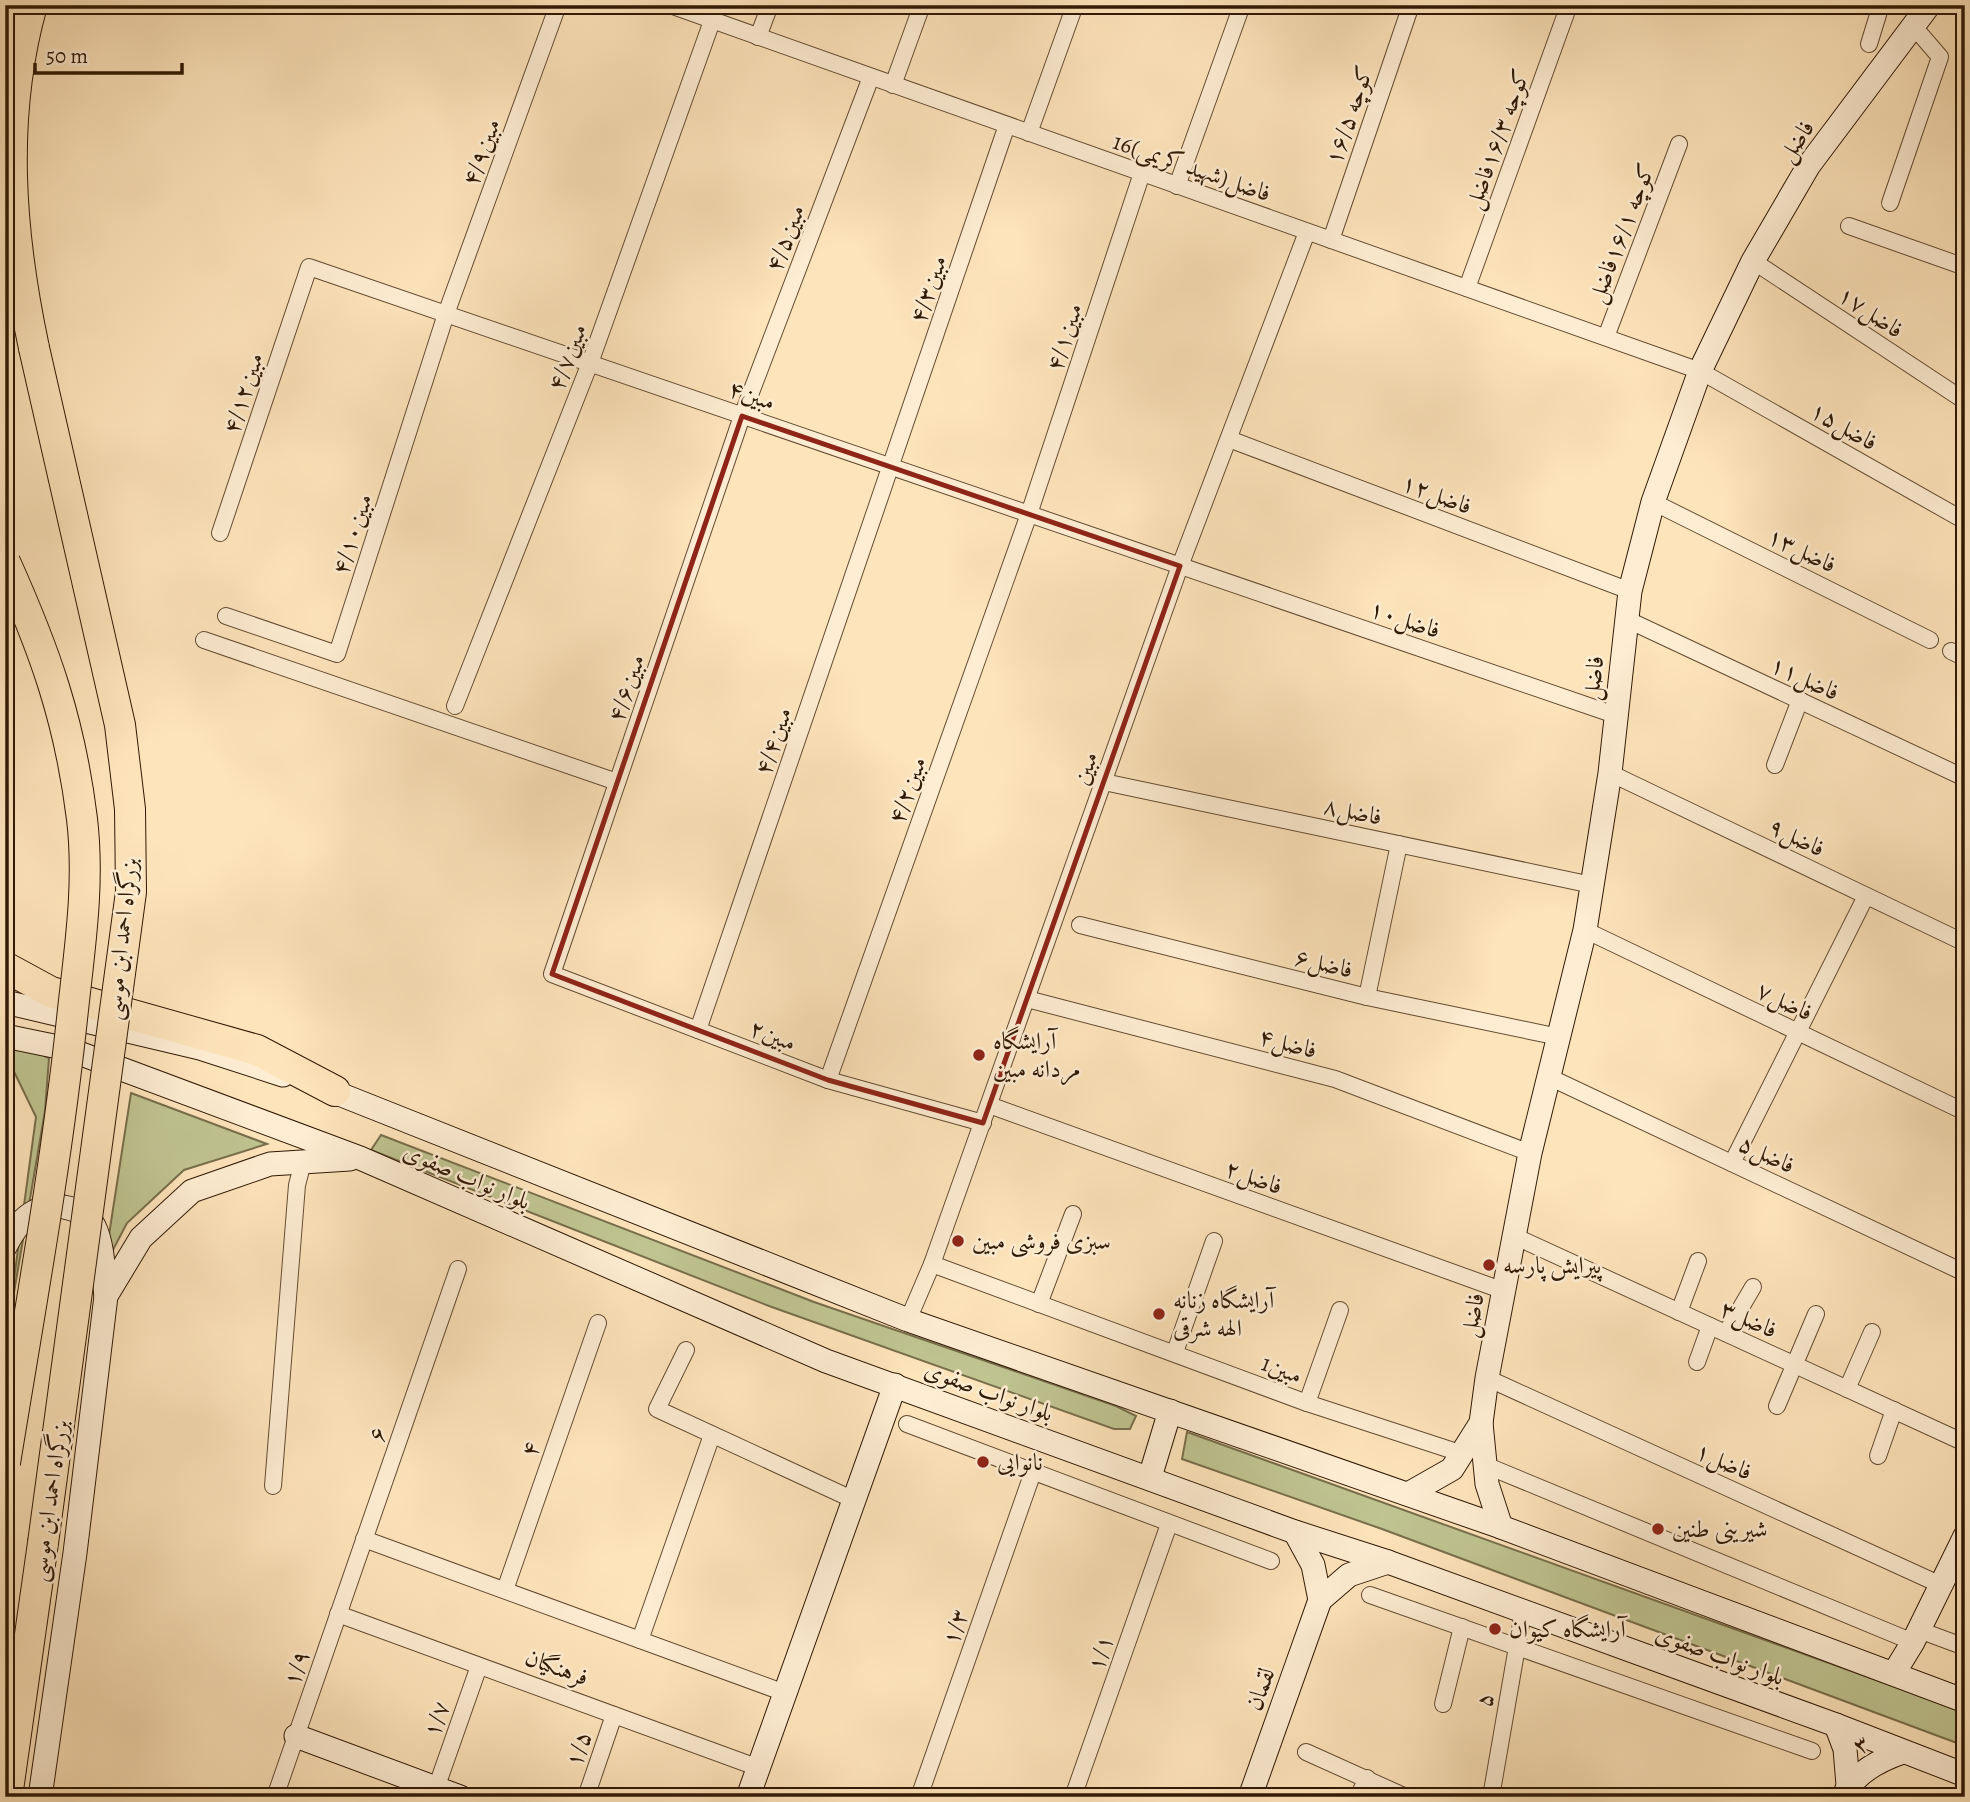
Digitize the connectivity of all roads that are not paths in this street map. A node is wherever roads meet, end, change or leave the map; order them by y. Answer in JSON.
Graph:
{"nodes":[{"id":1,"x":19,"y":5,"type":"edge"},
{"id":2,"x":32,"y":5,"type":"edge"},
{"id":3,"x":558,"y":5,"type":"edge"},
{"id":4,"x":670,"y":5,"type":"edge"},
{"id":5,"x":770,"y":5,"type":"edge"},
{"id":6,"x":922,"y":5,"type":"edge"},
{"id":7,"x":1075,"y":5,"type":"edge"},
{"id":8,"x":1242,"y":5,"type":"edge"},
{"id":9,"x":1411,"y":5,"type":"edge"},
{"id":10,"x":1569,"y":5,"type":"edge"},
{"id":11,"x":1881,"y":5,"type":"edge"},
{"id":12,"x":1929,"y":5,"type":"edge"},
{"id":13,"x":712,"y":21,"type":"junction"},
{"id":14,"x":1914,"y":28,"type":"junction"},
{"id":15,"x":758,"y":37,"type":"junction"},
{"id":16,"x":5,"y":38,"type":"edge"},
{"id":17,"x":1869,"y":44,"type":"dead end"},
{"id":18,"x":871,"y":77,"type":"junction"},
{"id":19,"x":893,"y":85,"type":"junction"},
{"id":20,"x":1007,"y":125,"type":"junction"},
{"id":21,"x":1029,"y":133,"type":"junction"},
{"id":22,"x":1678,"y":144,"type":"dead end"},
{"id":23,"x":1142,"y":173,"type":"junction"},
{"id":24,"x":1177,"y":186,"type":"junction"},
{"id":25,"x":1889,"y":202,"type":"dead end"},
{"id":26,"x":1849,"y":226,"type":"dead end"},
{"id":27,"x":1307,"y":232,"type":"junction"},
{"id":28,"x":1331,"y":240,"type":"junction"},
{"id":29,"x":1753,"y":261,"type":"junction"},
{"id":30,"x":309,"y":267,"type":"joint"},
{"id":31,"x":1965,"y":267,"type":"edge"},
{"id":32,"x":1468,"y":288,"type":"junction"},
{"id":33,"x":446,"y":314,"type":"junction"},
{"id":34,"x":1606,"y":337,"type":"junction"},
{"id":35,"x":590,"y":363,"type":"junction"},
{"id":36,"x":1700,"y":370,"type":"junction"},
{"id":37,"x":1965,"y":401,"type":"edge"},
{"id":38,"x":742,"y":416,"type":"junction"},
{"id":39,"x":1229,"y":439,"type":"junction"},
{"id":40,"x":892,"y":467,"type":"junction"},
{"id":41,"x":1653,"y":502,"type":"junction"},
{"id":42,"x":1029,"y":514,"type":"junction"},
{"id":43,"x":1965,"y":522,"type":"edge"},
{"id":44,"x":220,"y":533,"type":"dead end"},
{"id":45,"x":5,"y":562,"type":"edge"},
{"id":46,"x":1180,"y":566,"type":"junction"},
{"id":47,"x":1630,"y":591,"type":"junction"},
{"id":48,"x":226,"y":616,"type":"dead end"},
{"id":49,"x":1626,"y":619,"type":"junction"},
{"id":50,"x":204,"y":640,"type":"dead end"},
{"id":51,"x":1930,"y":640,"type":"dead end"},
{"id":52,"x":1800,"y":700,"type":"junction"},
{"id":53,"x":455,"y":706,"type":"dead end"},
{"id":54,"x":1615,"y":715,"type":"junction"},
{"id":55,"x":1775,"y":765,"type":"dead end"},
{"id":56,"x":1610,"y":773,"type":"junction"},
{"id":57,"x":1965,"y":778,"type":"edge"},
{"id":58,"x":617,"y":782,"type":"junction"},
{"id":59,"x":1104,"y":782,"type":"junction"},
{"id":60,"x":1399,"y":844,"type":"junction"},
{"id":61,"x":1592,"y":885,"type":"junction"},
{"id":62,"x":1866,"y":896,"type":"junction"},
{"id":63,"x":1080,"y":925,"type":"dead end"},
{"id":64,"x":1585,"y":930,"type":"junction"},
{"id":65,"x":1965,"y":943,"type":"edge"},
{"id":66,"x":5,"y":967,"type":"edge"},
{"id":67,"x":552,"y":974,"type":"joint"},
{"id":68,"x":1367,"y":997,"type":"junction"},
{"id":69,"x":1027,"y":999,"type":"junction"},
{"id":70,"x":5,"y":1002,"type":"edge"},
{"id":71,"x":698,"y":1030,"type":"junction"},
{"id":72,"x":1798,"y":1032,"type":"junction"},
{"id":73,"x":5,"y":1036,"type":"edge"},
{"id":74,"x":1559,"y":1037,"type":"junction"},
{"id":75,"x":1549,"y":1077,"type":"junction"},
{"id":76,"x":828,"y":1080,"type":"junction"},
{"id":77,"x":335,"y":1091,"type":"junction"},
{"id":78,"x":989,"y":1105,"type":"junction"},
{"id":79,"x":1965,"y":1112,"type":"edge"},
{"id":80,"x":983,"y":1123,"type":"junction"},
{"id":81,"x":1530,"y":1153,"type":"junction"},
{"id":82,"x":360,"y":1158,"type":"junction"},
{"id":83,"x":303,"y":1162,"type":"junction"},
{"id":84,"x":1732,"y":1163,"type":"junction"},
{"id":85,"x":1073,"y":1214,"type":"dead end"},
{"id":86,"x":1514,"y":1236,"type":"junction"},
{"id":87,"x":1214,"y":1241,"type":"dead end"},
{"id":88,"x":5,"y":1247,"type":"edge"},
{"id":89,"x":1698,"y":1261,"type":"dead end"},
{"id":90,"x":932,"y":1264,"type":"junction"},
{"id":91,"x":458,"y":1269,"type":"dead end"},
{"id":92,"x":1965,"y":1273,"type":"edge"},
{"id":93,"x":1753,"y":1287,"type":"dead end"},
{"id":94,"x":1504,"y":1291,"type":"junction"},
{"id":95,"x":106,"y":1296,"type":"junction"},
{"id":96,"x":1039,"y":1304,"type":"junction"},
{"id":97,"x":1340,"y":1310,"type":"dead end"},
{"id":98,"x":1679,"y":1312,"type":"junction"},
{"id":99,"x":1816,"y":1314,"type":"dead end"},
{"id":100,"x":908,"y":1320,"type":"junction"},
{"id":101,"x":597,"y":1323,"type":"dead end"},
{"id":102,"x":1710,"y":1326,"type":"junction"},
{"id":103,"x":1872,"y":1332,"type":"dead end"},
{"id":104,"x":1726,"y":1333,"type":"junction"},
{"id":105,"x":686,"y":1350,"type":"dead end"},
{"id":106,"x":1175,"y":1352,"type":"junction"},
{"id":107,"x":1697,"y":1362,"type":"dead end"},
{"id":108,"x":1796,"y":1365,"type":"junction"},
{"id":109,"x":1487,"y":1378,"type":"junction"},
{"id":110,"x":895,"y":1385,"type":"junction"},
{"id":111,"x":1847,"y":1389,"type":"junction"},
{"id":112,"x":1307,"y":1403,"type":"junction"},
{"id":113,"x":1777,"y":1406,"type":"dead end"},
{"id":114,"x":1894,"y":1410,"type":"junction"},
{"id":115,"x":1170,"y":1411,"type":"junction"},
{"id":116,"x":1481,"y":1423,"type":"junction"},
{"id":117,"x":907,"y":1424,"type":"dead end"},
{"id":118,"x":712,"y":1435,"type":"junction"},
{"id":119,"x":1965,"y":1443,"type":"edge"},
{"id":120,"x":1460,"y":1453,"type":"junction"},
{"id":121,"x":1878,"y":1456,"type":"dead end"},
{"id":122,"x":5,"y":1463,"type":"edge"},
{"id":123,"x":1485,"y":1465,"type":"junction"},
{"id":124,"x":1033,"y":1472,"type":"junction"},
{"id":125,"x":1150,"y":1477,"type":"junction"},
{"id":126,"x":273,"y":1486,"type":"dead end"},
{"id":127,"x":1408,"y":1494,"type":"junction"},
{"id":128,"x":854,"y":1500,"type":"junction"},
{"id":129,"x":1169,"y":1524,"type":"junction"},
{"id":130,"x":1501,"y":1527,"type":"junction"},
{"id":131,"x":1295,"y":1532,"type":"junction"},
{"id":132,"x":1965,"y":1536,"type":"edge"},
{"id":133,"x":364,"y":1539,"type":"junction"},
{"id":134,"x":1271,"y":1560,"type":"dead end"},
{"id":135,"x":1388,"y":1562,"type":"junction"},
{"id":136,"x":1941,"y":1585,"type":"junction"},
{"id":137,"x":505,"y":1590,"type":"junction"},
{"id":138,"x":1370,"y":1595,"type":"dead end"},
{"id":139,"x":1320,"y":1600,"type":"junction"},
{"id":140,"x":1523,"y":1612,"type":"junction"},
{"id":141,"x":338,"y":1614,"type":"junction"},
{"id":142,"x":1462,"y":1627,"type":"junction"},
{"id":143,"x":1916,"y":1636,"type":"junction"},
{"id":144,"x":640,"y":1640,"type":"junction"},
{"id":145,"x":1517,"y":1646,"type":"junction"},
{"id":146,"x":1965,"y":1647,"type":"edge"},
{"id":147,"x":479,"y":1666,"type":"junction"},
{"id":148,"x":1894,"y":1673,"type":"junction"},
{"id":149,"x":785,"y":1693,"type":"junction"},
{"id":150,"x":1965,"y":1701,"type":"edge"},
{"id":151,"x":1443,"y":1704,"type":"dead end"},
{"id":152,"x":614,"y":1715,"type":"junction"},
{"id":153,"x":1836,"y":1725,"type":"junction"},
{"id":154,"x":296,"y":1736,"type":"junction"},
{"id":155,"x":1812,"y":1751,"type":"dead end"},
{"id":156,"x":1306,"y":1752,"type":"dead end"},
{"id":157,"x":1903,"y":1752,"type":"junction"},
{"id":158,"x":759,"y":1768,"type":"junction"},
{"id":159,"x":1965,"y":1775,"type":"edge"},
{"id":160,"x":1367,"y":1778,"type":"junction"},
{"id":161,"x":1845,"y":1791,"type":"edge"},
{"id":162,"x":434,"y":1792,"type":"edge"},
{"id":163,"x":7,"y":1797,"type":"edge"},
{"id":164,"x":40,"y":1797,"type":"edge"},
{"id":165,"x":275,"y":1797,"type":"edge"},
{"id":166,"x":460,"y":1797,"type":"edge"},
{"id":167,"x":586,"y":1797,"type":"edge"},
{"id":168,"x":748,"y":1797,"type":"edge"},
{"id":169,"x":919,"y":1797,"type":"edge"},
{"id":170,"x":1073,"y":1797,"type":"edge"},
{"id":171,"x":1250,"y":1797,"type":"edge"},
{"id":172,"x":1358,"y":1797,"type":"edge"},
{"id":173,"x":1406,"y":1797,"type":"edge"},
{"id":174,"x":1490,"y":1797,"type":"edge"}],
"edges":[{"from":1,"to":16,"type":"highway"},
{"from":2,"to":163,"type":"highway","name":"بزرگراه احمد ابن موسی","bridge":true},
{"from":3,"to":33,"type":"street","name":"۴/۹مبین"},
{"from":4,"to":13,"type":"street","name":"16فاضل(شهید کریمی)"},
{"from":5,"to":15,"type":"street"},
{"from":6,"to":19,"type":"street"},
{"from":7,"to":21,"type":"street"},
{"from":8,"to":24,"type":"street"},
{"from":9,"to":28,"type":"street","name":"کوچه ۱۶/۵"},
{"from":10,"to":32,"type":"street","name":"کوچه ۱۶/۳فاضل"},
{"from":11,"to":17,"type":"street"},
{"from":12,"to":14,"type":"main road","name":"فاضل"},
{"from":13,"to":15,"type":"street","name":"16فاضل(شهید کریمی)"},
{"from":13,"to":35,"type":"street","name":"۴/۷مبین"},
{"from":14,"to":25,"type":"street"},
{"from":14,"to":29,"type":"main road","name":"فاضل"},
{"from":15,"to":18,"type":"street","name":"16فاضل(شهید کریمی)"},
{"from":18,"to":19,"type":"street","name":"16فاضل(شهید کریمی)"},
{"from":18,"to":38,"type":"street","name":"۴/۵مبین"},
{"from":19,"to":20,"type":"street","name":"16فاضل(شهید کریمی)"},
{"from":20,"to":21,"type":"street","name":"16فاضل(شهید کریمی)"},
{"from":20,"to":40,"type":"street","name":"۴/۳مبین"},
{"from":21,"to":23,"type":"street","name":"16فاضل(شهید کریمی)"},
{"from":22,"to":34,"type":"street","name":"کوچه ۱۶/۱فاضل"},
{"from":23,"to":24,"type":"street","name":"16فاضل(شهید کریمی)"},
{"from":23,"to":42,"type":"street","name":"۴/۱مبین"},
{"from":24,"to":27,"type":"street","name":"16فاضل(شهید کریمی)"},
{"from":26,"to":31,"type":"street"},
{"from":27,"to":28,"type":"street","name":"16فاضل(شهید کریمی)"},
{"from":27,"to":39,"type":"street","name":"مبین"},
{"from":28,"to":32,"type":"street","name":"16فاضل(شهید کریمی)"},
{"from":29,"to":36,"type":"main road","name":"فاضل"},
{"from":29,"to":37,"type":"street","name":"۱۷فاضل"},
{"from":30,"to":33,"type":"street","name":"۴مبین"},
{"from":30,"to":44,"type":"street","name":"۴/۱۲مبین"},
{"from":32,"to":34,"type":"street","name":"16فاضل(شهید کریمی)"},
{"from":33,"to":35,"type":"street","name":"۴مبین"},
{"from":33,"to":48,"type":"street","name":"۴/۱۰مبین"},
{"from":34,"to":36,"type":"street","name":"16فاضل(شهید کریمی)"},
{"from":35,"to":38,"type":"street","name":"۴مبین"},
{"from":35,"to":53,"type":"street","name":"۴/۷مبین"},
{"from":36,"to":41,"type":"main road","name":"فاضل"},
{"from":36,"to":43,"type":"street","name":"۱۵فاضل"},
{"from":38,"to":40,"type":"street","name":"۴مبین"},
{"from":38,"to":58,"type":"street","name":"۴/۶مبین"},
{"from":39,"to":46,"type":"street","name":"مبین"},
{"from":39,"to":47,"type":"street","name":"۱۲فاضل"},
{"from":40,"to":42,"type":"street","name":"۴مبین"},
{"from":40,"to":71,"type":"street","name":"۴/۴مبین"},
{"from":41,"to":47,"type":"main road","name":"فاضل"},
{"from":41,"to":51,"type":"street","name":"۱۳فاضل"},
{"from":42,"to":46,"type":"street","name":"۴مبین"},
{"from":42,"to":76,"type":"street","name":"۴/۲مبین"},
{"from":45,"to":122,"type":"highway","name":"بزرگراه احمد ابن موسی","bridge":true},
{"from":46,"to":54,"type":"street","name":"۱۰فاضل"},
{"from":46,"to":59,"type":"street","name":"مبین"},
{"from":47,"to":49,"type":"main road","name":"فاضل"},
{"from":49,"to":52,"type":"street","name":"۱۱فاضل"},
{"from":49,"to":54,"type":"main road","name":"فاضل"},
{"from":50,"to":58,"type":"street"},
{"from":52,"to":55,"type":"street"},
{"from":52,"to":57,"type":"street","name":"۱۱فاضل"},
{"from":54,"to":56,"type":"main road","name":"فاضل"},
{"from":56,"to":61,"type":"main road","name":"فاضل"},
{"from":56,"to":62,"type":"street","name":"۹فاضل"},
{"from":58,"to":67,"type":"street","name":"۴/۶مبین"},
{"from":59,"to":60,"type":"street","name":"۸فاضل"},
{"from":59,"to":69,"type":"street","name":"مبین"},
{"from":60,"to":61,"type":"street","name":"۸فاضل"},
{"from":60,"to":68,"type":"street"},
{"from":61,"to":64,"type":"main road","name":"فاضل"},
{"from":62,"to":65,"type":"street","name":"۹فاضل"},
{"from":62,"to":72,"type":"street"},
{"from":63,"to":68,"type":"street","name":"۶فاضل"},
{"from":64,"to":72,"type":"street","name":"۷فاضل"},
{"from":64,"to":74,"type":"main road","name":"فاضل"},
{"from":66,"to":77,"type":"highway"},
{"from":67,"to":71,"type":"street","name":"۲مبین"},
{"from":68,"to":74,"type":"street","name":"۶فاضل"},
{"from":69,"to":78,"type":"street","name":"مبین"},
{"from":69,"to":81,"type":"street","name":"۴فاضل"},
{"from":70,"to":77,"type":"main road","name":"بلوار نواب صفوی"},
{"from":71,"to":76,"type":"street","name":"۲مبین"},
{"from":72,"to":79,"type":"street","name":"۷فاضل"},
{"from":72,"to":84,"type":"street"},
{"from":73,"to":82,"type":"main road","name":"بلوار نواب صفوی"},
{"from":74,"to":75,"type":"main road","name":"فاضل"},
{"from":75,"to":81,"type":"main road","name":"فاضل"},
{"from":75,"to":84,"type":"street","name":"۵فاضل"},
{"from":76,"to":80,"type":"street","name":"۲مبین"},
{"from":77,"to":100,"type":"main road","name":"بلوار نواب صفوی"},
{"from":78,"to":80,"type":"street","name":"مبین"},
{"from":78,"to":94,"type":"street","name":"۲فاضل"},
{"from":80,"to":90,"type":"street","name":"مبین"},
{"from":81,"to":86,"type":"main road","name":"فاضل"},
{"from":82,"to":83,"type":"main road"},
{"from":82,"to":110,"type":"main road","name":"بلوار نواب صفوی"},
{"from":83,"to":95,"type":"main road"},
{"from":83,"to":126,"type":"street"},
{"from":84,"to":92,"type":"street","name":"۵فاضل"},
{"from":85,"to":96,"type":"street"},
{"from":86,"to":94,"type":"main road","name":"فاضل"},
{"from":86,"to":98,"type":"street","name":"۳فاضل"},
{"from":87,"to":106,"type":"street"},
{"from":88,"to":95,"type":"main road"},
{"from":89,"to":98,"type":"street"},
{"from":90,"to":96,"type":"street","name":"1مبین"},
{"from":90,"to":100,"type":"street","name":"مبین"},
{"from":91,"to":133,"type":"street","name":"۶"},
{"from":93,"to":104,"type":"street"},
{"from":94,"to":109,"type":"main road","name":"فاضل"},
{"from":95,"to":164,"type":"main road"},
{"from":96,"to":106,"type":"street","name":"1مبین"},
{"from":97,"to":112,"type":"street"},
{"from":98,"to":102,"type":"street","name":"۳فاضل"},
{"from":99,"to":108,"type":"street"},
{"from":100,"to":115,"type":"main road","name":"بلوار نواب صفوی"},
{"from":101,"to":137,"type":"street","name":"۴"},
{"from":102,"to":104,"type":"street","name":"۳فاضل"},
{"from":102,"to":107,"type":"street"},
{"from":103,"to":111,"type":"street"},
{"from":104,"to":108,"type":"street","name":"۳فاضل"},
{"from":105,"to":118,"type":"street"},
{"from":106,"to":112,"type":"street","name":"1مبین"},
{"from":108,"to":111,"type":"street","name":"۳فاضل"},
{"from":108,"to":113,"type":"street"},
{"from":109,"to":116,"type":"main road","name":"فاضل"},
{"from":109,"to":136,"type":"street","name":"۱فاضل"},
{"from":110,"to":125,"type":"main road","name":"بلوار نواب صفوی"},
{"from":110,"to":128,"type":"main road"},
{"from":111,"to":114,"type":"street","name":"۳فاضل"},
{"from":112,"to":120,"type":"street","name":"1مبین"},
{"from":114,"to":119,"type":"street","name":"۳فاضل"},
{"from":114,"to":121,"type":"street"},
{"from":115,"to":125,"type":"main road"},
{"from":115,"to":127,"type":"main road","name":"بلوار نواب صفوی"},
{"from":116,"to":120,"type":"main road","name":"فاضل"},
{"from":116,"to":123,"type":"main road","name":"فاضل"},
{"from":117,"to":124,"type":"street"},
{"from":118,"to":128,"type":"street"},
{"from":118,"to":144,"type":"street"},
{"from":120,"to":127,"type":"main road","name":"فاضل"},
{"from":123,"to":130,"type":"main road","name":"فاضل"},
{"from":123,"to":143,"type":"street"},
{"from":124,"to":129,"type":"street"},
{"from":124,"to":169,"type":"street","name":"۱/۳"},
{"from":125,"to":131,"type":"main road","name":"بلوار نواب صفوی"},
{"from":127,"to":130,"type":"main road","name":"بلوار نواب صفوی"},
{"from":128,"to":149,"type":"main road"},
{"from":129,"to":134,"type":"street"},
{"from":129,"to":170,"type":"street","name":"۱/۱"},
{"from":130,"to":148,"type":"main road","name":"بلوار نواب صفوی"},
{"from":131,"to":135,"type":"main road","name":"بلوار نواب صفوی"},
{"from":131,"to":139,"type":"main road"},
{"from":132,"to":136,"type":"main road"},
{"from":133,"to":137,"type":"street"},
{"from":133,"to":141,"type":"street","name":"۶"},
{"from":135,"to":139,"type":"main road","name":"لقمان"},
{"from":135,"to":140,"type":"main road","name":"بلوار نواب صفوی"},
{"from":136,"to":143,"type":"main road"},
{"from":137,"to":144,"type":"street"},
{"from":138,"to":142,"type":"street"},
{"from":139,"to":171,"type":"main road","name":"لقمان"},
{"from":140,"to":145,"type":"street","name":"۵"},
{"from":140,"to":153,"type":"main road","name":"بلوار نواب صفوی"},
{"from":141,"to":147,"type":"street","name":"فرهنگیان"},
{"from":141,"to":154,"type":"street","name":"۱/۹"},
{"from":142,"to":145,"type":"street"},
{"from":142,"to":151,"type":"street"},
{"from":143,"to":146,"type":"street"},
{"from":143,"to":148,"type":"main road"},
{"from":144,"to":149,"type":"street"},
{"from":145,"to":155,"type":"street"},
{"from":145,"to":174,"type":"street","name":"۵"},
{"from":147,"to":152,"type":"street","name":"فرهنگیان"},
{"from":147,"to":162,"type":"street","name":"۱/۷"},
{"from":148,"to":150,"type":"main road","name":"بلوار نواب صفوی"},
{"from":149,"to":158,"type":"main road"},
{"from":152,"to":158,"type":"street","name":"فرهنگیان"},
{"from":152,"to":167,"type":"street","name":"۱/۵"},
{"from":153,"to":157,"type":"main road","name":"بلوار نواب صفوی"},
{"from":153,"to":161,"type":"main road","name":"۳"},
{"from":154,"to":162,"type":"main road"},
{"from":154,"to":165,"type":"street","name":"۱/۹"},
{"from":156,"to":160,"type":"street"},
{"from":157,"to":159,"type":"main road","name":"بلوار نواب صفوی"},
{"from":157,"to":161,"type":"main road","name":"۳"},
{"from":158,"to":168,"type":"main road"},
{"from":160,"to":172,"type":"street"},
{"from":160,"to":173,"type":"street"},
{"from":162,"to":166,"type":"main road"}]}
